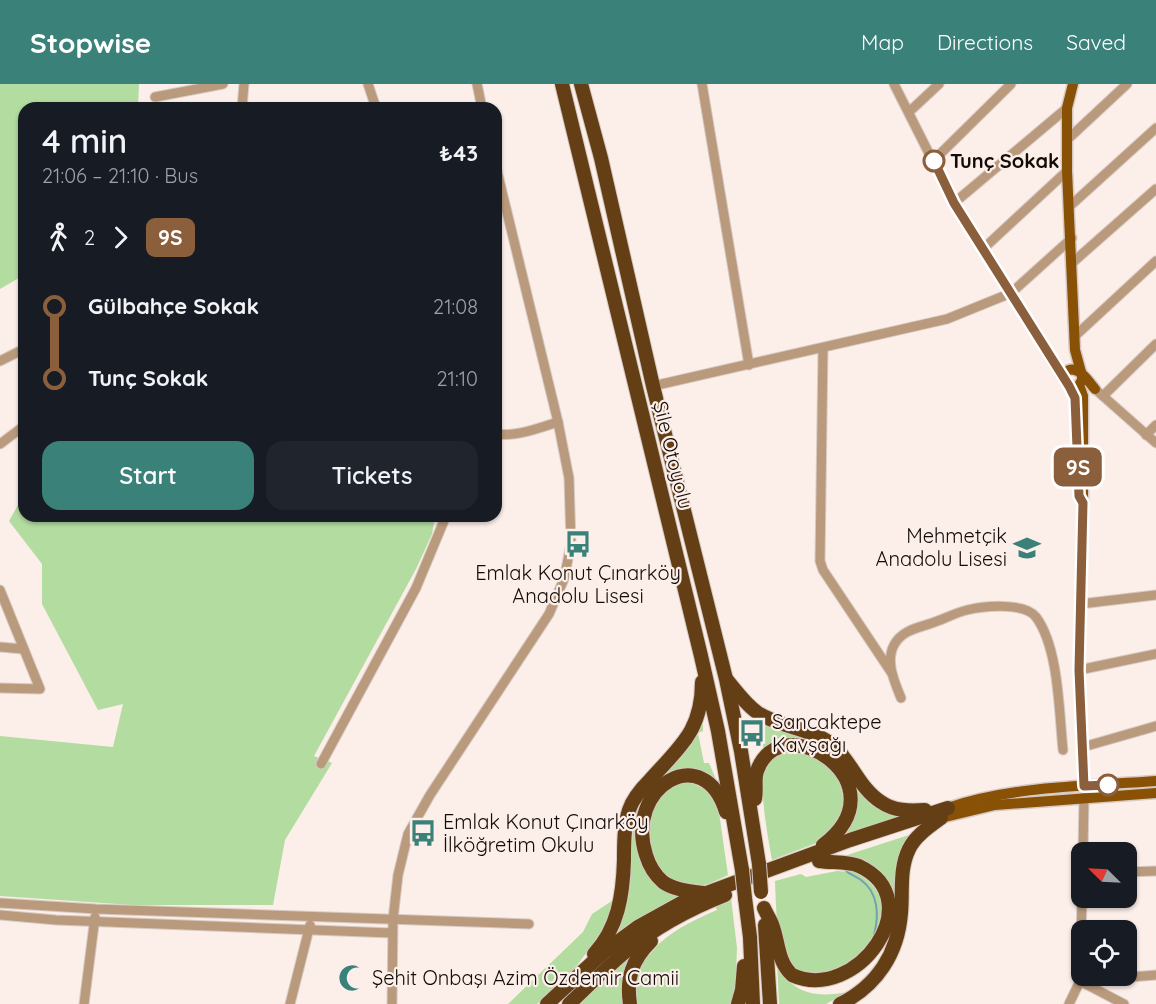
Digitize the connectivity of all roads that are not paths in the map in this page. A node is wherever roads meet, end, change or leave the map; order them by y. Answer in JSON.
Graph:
{"nodes":[{"id":1,"x":223,"y":84,"type":"edge"},
{"id":2,"x":244,"y":84,"type":"edge"},
{"id":3,"x":368,"y":84,"type":"edge"},
{"id":4,"x":477,"y":84,"type":"edge"},
{"id":5,"x":562,"y":84,"type":"edge"},
{"id":6,"x":581,"y":84,"type":"edge"},
{"id":7,"x":702,"y":84,"type":"edge"},
{"id":8,"x":894,"y":84,"type":"edge"},
{"id":9,"x":939,"y":84,"type":"edge"},
{"id":10,"x":1011,"y":84,"type":"edge"},
{"id":11,"x":1073,"y":84,"type":"edge"},
{"id":12,"x":1128,"y":84,"type":"edge"},
{"id":13,"x":155,"y":97,"type":"dead end"},
{"id":14,"x":242,"y":102,"type":"edge"},
{"id":15,"x":374,"y":102,"type":"edge"},
{"id":16,"x":482,"y":102,"type":"edge"},
{"id":17,"x":1067,"y":108,"type":"junction"},
{"id":18,"x":909,"y":111,"type":"junction"},
{"id":19,"x":1156,"y":128,"type":"edge"},
{"id":20,"x":1068,"y":139,"type":"junction"},
{"id":21,"x":934,"y":160,"type":"junction"},
{"id":22,"x":1067,"y":171,"type":"junction"},
{"id":23,"x":1156,"y":189,"type":"edge"},
{"id":24,"x":502,"y":191,"type":"edge"},
{"id":25,"x":954,"y":203,"type":"junction"},
{"id":26,"x":1070,"y":206,"type":"junction"},
{"id":27,"x":1072,"y":238,"type":"junction"},
{"id":28,"x":984,"y":248,"type":"junction"},
{"id":29,"x":1156,"y":261,"type":"edge"},
{"id":30,"x":1072,"y":262,"type":"junction"},
{"id":31,"x":1011,"y":293,"type":"junction"},
{"id":32,"x":1074,"y":337,"type":"junction"},
{"id":33,"x":1156,"y":344,"type":"edge"},
{"id":34,"x":823,"y":348,"type":"junction"},
{"id":35,"x":18,"y":352,"type":"edge"},
{"id":36,"x":1049,"y":355,"type":"joint"},
{"id":37,"x":0,"y":361,"type":"edge"},
{"id":38,"x":749,"y":364,"type":"junction"},
{"id":39,"x":1075,"y":378,"type":"junction"},
{"id":40,"x":653,"y":386,"type":"junction"},
{"id":41,"x":1099,"y":392,"type":"junction"},
{"id":42,"x":558,"y":422,"type":"junction"},
{"id":43,"x":1156,"y":425,"type":"edge"},
{"id":44,"x":18,"y":430,"type":"edge"},
{"id":45,"x":502,"y":435,"type":"edge"},
{"id":46,"x":1146,"y":435,"type":"junction"},
{"id":47,"x":0,"y":444,"type":"edge"},
{"id":48,"x":1156,"y":444,"type":"edge"},
{"id":49,"x":444,"y":522,"type":"edge"},
{"id":50,"x":0,"y":590,"type":"edge"},
{"id":51,"x":1156,"y":595,"type":"edge"},
{"id":52,"x":1080,"y":604,"type":"junction"},
{"id":53,"x":0,"y":647,"type":"edge"},
{"id":54,"x":23,"y":649,"type":"junction"},
{"id":55,"x":1156,"y":654,"type":"edge"},
{"id":56,"x":701,"y":656,"type":"junction"},
{"id":57,"x":1079,"y":670,"type":"junction"},
{"id":58,"x":891,"y":672,"type":"junction"},
{"id":59,"x":726,"y":679,"type":"junction"},
{"id":60,"x":0,"y":688,"type":"edge"},
{"id":61,"x":901,"y":698,"type":"dead end"},
{"id":62,"x":1156,"y":726,"type":"edge"},
{"id":63,"x":1083,"y":747,"type":"junction"},
{"id":64,"x":1063,"y":750,"type":"dead end"},
{"id":65,"x":321,"y":764,"type":"dead end"},
{"id":66,"x":1156,"y":781,"type":"edge"},
{"id":67,"x":1084,"y":792,"type":"junction"},
{"id":68,"x":1156,"y":793,"type":"edge"},
{"id":69,"x":945,"y":813,"type":"junction"},
{"id":70,"x":752,"y":819,"type":"junction"},
{"id":71,"x":737,"y":837,"type":"junction"},
{"id":72,"x":1083,"y":842,"type":"edge"},
{"id":73,"x":814,"y":857,"type":"junction"},
{"id":74,"x":1156,"y":871,"type":"edge"},
{"id":75,"x":1137,"y":872,"type":"edge"},
{"id":76,"x":705,"y":893,"type":"junction"},
{"id":77,"x":0,"y":903,"type":"edge"},
{"id":78,"x":764,"y":908,"type":"junction"},
{"id":79,"x":96,"y":909,"type":"junction"},
{"id":80,"x":0,"y":915,"type":"edge"},
{"id":81,"x":682,"y":915,"type":"junction"},
{"id":82,"x":312,"y":918,"type":"junction"},
{"id":83,"x":393,"y":919,"type":"junction"},
{"id":84,"x":95,"y":922,"type":"junction"},
{"id":85,"x":529,"y":924,"type":"dead end"},
{"id":86,"x":308,"y":930,"type":"junction"},
{"id":87,"x":392,"y":933,"type":"junction"},
{"id":88,"x":750,"y":938,"type":"junction"},
{"id":89,"x":1156,"y":975,"type":"edge"},
{"id":90,"x":1137,"y":976,"type":"edge"},
{"id":91,"x":1078,"y":986,"type":"edge"},
{"id":92,"x":1090,"y":986,"type":"edge"},
{"id":93,"x":566,"y":987,"type":"junction"},
{"id":94,"x":1073,"y":1003,"type":"edge"},
{"id":95,"x":84,"y":1004,"type":"edge"},
{"id":96,"x":290,"y":1004,"type":"edge"},
{"id":97,"x":392,"y":1004,"type":"edge"},
{"id":98,"x":547,"y":1004,"type":"edge"},
{"id":99,"x":569,"y":1004,"type":"edge"},
{"id":100,"x":630,"y":1004,"type":"edge"},
{"id":101,"x":738,"y":1004,"type":"edge"},
{"id":102,"x":753,"y":1004,"type":"edge"},
{"id":103,"x":770,"y":1004,"type":"edge"},
{"id":104,"x":840,"y":1004,"type":"edge"},
{"id":105,"x":1124,"y":1004,"type":"edge"}],
"edges":[{"from":1,"to":13,"type":"street"},
{"from":2,"to":14,"type":"street"},
{"from":3,"to":15,"type":"street"},
{"from":4,"to":16,"type":"street"},
{"from":5,"to":56,"type":"highway","name":"Şile Otoyolu"},
{"from":6,"to":40,"type":"highway","name":"Şile Otoyolu"},
{"from":7,"to":38,"type":"street"},
{"from":8,"to":18,"type":"street"},
{"from":9,"to":18,"type":"street"},
{"from":10,"to":21,"type":"street"},
{"from":11,"to":17,"type":"main road"},
{"from":12,"to":20,"type":"street"},
{"from":17,"to":20,"type":"main road"},
{"from":17,"to":25,"type":"street"},
{"from":18,"to":21,"type":"street"},
{"from":19,"to":26,"type":"street"},
{"from":20,"to":22,"type":"main road"},
{"from":21,"to":25,"type":"street"},
{"from":22,"to":26,"type":"main road"},
{"from":22,"to":28,"type":"street"},
{"from":23,"to":30,"type":"street"},
{"from":24,"to":42,"type":"street"},
{"from":25,"to":28,"type":"street"},
{"from":26,"to":27,"type":"main road"},
{"from":27,"to":30,"type":"main road"},
{"from":27,"to":31,"type":"street"},
{"from":28,"to":31,"type":"street"},
{"from":29,"to":32,"type":"street"},
{"from":30,"to":32,"type":"main road"},
{"from":31,"to":34,"type":"street"},
{"from":31,"to":36,"type":"street"},
{"from":32,"to":39,"type":"main road"},
{"from":33,"to":41,"type":"street"},
{"from":34,"to":38,"type":"street"},
{"from":34,"to":58,"type":"street"},
{"from":35,"to":37,"type":"street"},
{"from":36,"to":39,"type":"main road"},
{"from":38,"to":40,"type":"street"},
{"from":39,"to":41,"type":"main road"},
{"from":39,"to":52,"type":"main road"},
{"from":40,"to":59,"type":"highway","name":"Şile Otoyolu"},
{"from":41,"to":46,"type":"street"},
{"from":42,"to":45,"type":"street"},
{"from":42,"to":83,"type":"street"},
{"from":43,"to":46,"type":"street"},
{"from":44,"to":47,"type":"street"},
{"from":46,"to":48,"type":"street"},
{"from":49,"to":65,"type":"street"},
{"from":50,"to":54,"type":"street"},
{"from":51,"to":52,"type":"street"},
{"from":52,"to":57,"type":"main road"},
{"from":53,"to":54,"type":"street"},
{"from":54,"to":60,"type":"street"},
{"from":55,"to":57,"type":"street"},
{"from":56,"to":71,"type":"highway","name":"Şile Otoyolu"},
{"from":56,"to":93,"type":"highway"},
{"from":57,"to":63,"type":"main road"},
{"from":58,"to":61,"type":"street"},
{"from":58,"to":64,"type":"street"},
{"from":59,"to":69,"type":"highway"},
{"from":59,"to":70,"type":"highway","name":"Şile Otoyolu"},
{"from":62,"to":63,"type":"street"},
{"from":63,"to":67,"type":"main road"},
{"from":66,"to":67,"type":"main road"},
{"from":67,"to":68,"type":"main road"},
{"from":67,"to":69,"type":"main road"},
{"from":67,"to":72,"type":"street"},
{"from":69,"to":73,"type":"highway"},
{"from":69,"to":104,"type":"highway"},
{"from":70,"to":73,"type":"highway"},
{"from":70,"to":78,"type":"highway","name":"Şile Otoyolu","bridge":true},
{"from":71,"to":76,"type":"highway"},
{"from":71,"to":88,"type":"highway","bridge":true},
{"from":73,"to":76,"type":"highway"},
{"from":73,"to":78,"type":"highway"},
{"from":73,"to":81,"type":"highway"},
{"from":74,"to":75,"type":"street"},
{"from":76,"to":93,"type":"highway"},
{"from":77,"to":79,"type":"street"},
{"from":78,"to":103,"type":"highway"},
{"from":79,"to":82,"type":"street"},
{"from":79,"to":84,"type":"street"},
{"from":80,"to":84,"type":"street"},
{"from":81,"to":99,"type":"highway"},
{"from":81,"to":100,"type":"highway"},
{"from":82,"to":83,"type":"street"},
{"from":82,"to":86,"type":"street"},
{"from":83,"to":85,"type":"street"},
{"from":83,"to":87,"type":"street"},
{"from":84,"to":86,"type":"street"},
{"from":84,"to":95,"type":"street"},
{"from":86,"to":87,"type":"street"},
{"from":86,"to":96,"type":"street"},
{"from":87,"to":97,"type":"street"},
{"from":88,"to":101,"type":"highway"},
{"from":88,"to":102,"type":"highway"},
{"from":89,"to":90,"type":"street"},
{"from":91,"to":94,"type":"street"},
{"from":92,"to":105,"type":"street"},
{"from":93,"to":98,"type":"highway"}]}
